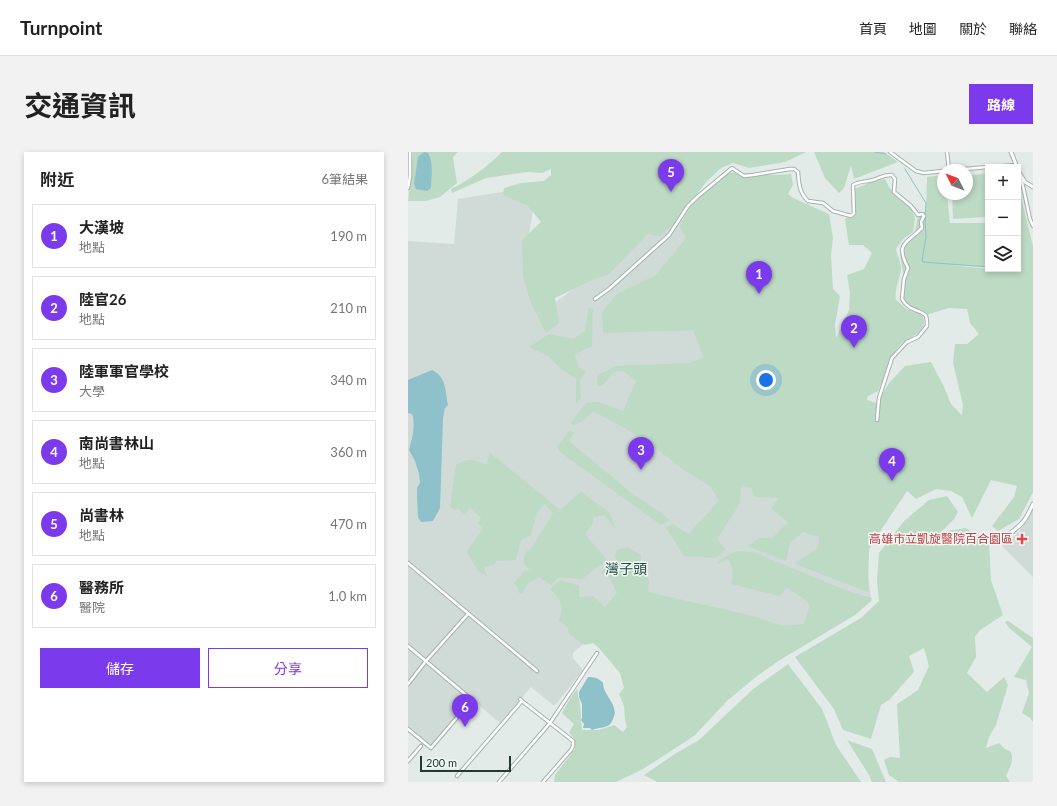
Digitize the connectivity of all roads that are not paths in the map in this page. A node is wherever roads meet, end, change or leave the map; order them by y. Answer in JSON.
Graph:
{"nodes":[{"id":1,"x":410,"y":152,"type":"edge"},
{"id":2,"x":890,"y":152,"type":"edge"},
{"id":3,"x":947,"y":152,"type":"edge"},
{"id":4,"x":1011,"y":152,"type":"edge"},
{"id":5,"x":948,"y":164,"type":"edge"},
{"id":6,"x":1015,"y":164,"type":"edge"},
{"id":7,"x":985,"y":167,"type":"edge"},
{"id":8,"x":973,"y":168,"type":"edge"},
{"id":9,"x":937,"y":172,"type":"edge"},
{"id":10,"x":1021,"y":177,"type":"joint"},
{"id":11,"x":1033,"y":187,"type":"edge"},
{"id":12,"x":408,"y":188,"type":"edge"},
{"id":13,"x":1033,"y":226,"type":"edge"},
{"id":14,"x":595,"y":299,"type":"dead end"},
{"id":15,"x":878,"y":420,"type":"dead end"},
{"id":16,"x":1033,"y":504,"type":"edge"},
{"id":17,"x":993,"y":541,"type":"dead end"},
{"id":18,"x":409,"y":564,"type":"edge"},
{"id":19,"x":408,"y":568,"type":"edge"},
{"id":20,"x":468,"y":614,"type":"junction"},
{"id":21,"x":408,"y":646,"type":"edge"},
{"id":22,"x":597,"y":653,"type":"dead end"},
{"id":23,"x":426,"y":661,"type":"junction"},
{"id":24,"x":537,"y":671,"type":"dead end"},
{"id":25,"x":408,"y":684,"type":"edge"},
{"id":26,"x":550,"y":723,"type":"junction"},
{"id":27,"x":408,"y":729,"type":"edge"},
{"id":28,"x":421,"y":746,"type":"dead end"},
{"id":29,"x":408,"y":761,"type":"edge"},
{"id":30,"x":457,"y":776,"type":"dead end"},
{"id":31,"x":498,"y":782,"type":"edge"},
{"id":32,"x":543,"y":782,"type":"edge"}],
"edges":[{"from":1,"to":12,"type":"street"},
{"from":2,"to":9,"type":"street"},
{"from":3,"to":5,"type":"street"},
{"from":4,"to":6,"type":"street"},
{"from":7,"to":8,"type":"street"},
{"from":10,"to":11,"type":"street"},
{"from":10,"to":13,"type":"street"},
{"from":14,"to":15,"type":"street"},
{"from":16,"to":17,"type":"street"},
{"from":18,"to":19,"type":"street"},
{"from":18,"to":20,"type":"street"},
{"from":20,"to":23,"type":"street"},
{"from":20,"to":24,"type":"street"},
{"from":21,"to":23,"type":"street"},
{"from":22,"to":26,"type":"street"},
{"from":23,"to":25,"type":"street"},
{"from":23,"to":27,"type":"street"},
{"from":26,"to":30,"type":"street"},
{"from":26,"to":31,"type":"street"},
{"from":26,"to":32,"type":"street"},
{"from":28,"to":29,"type":"street"}]}
